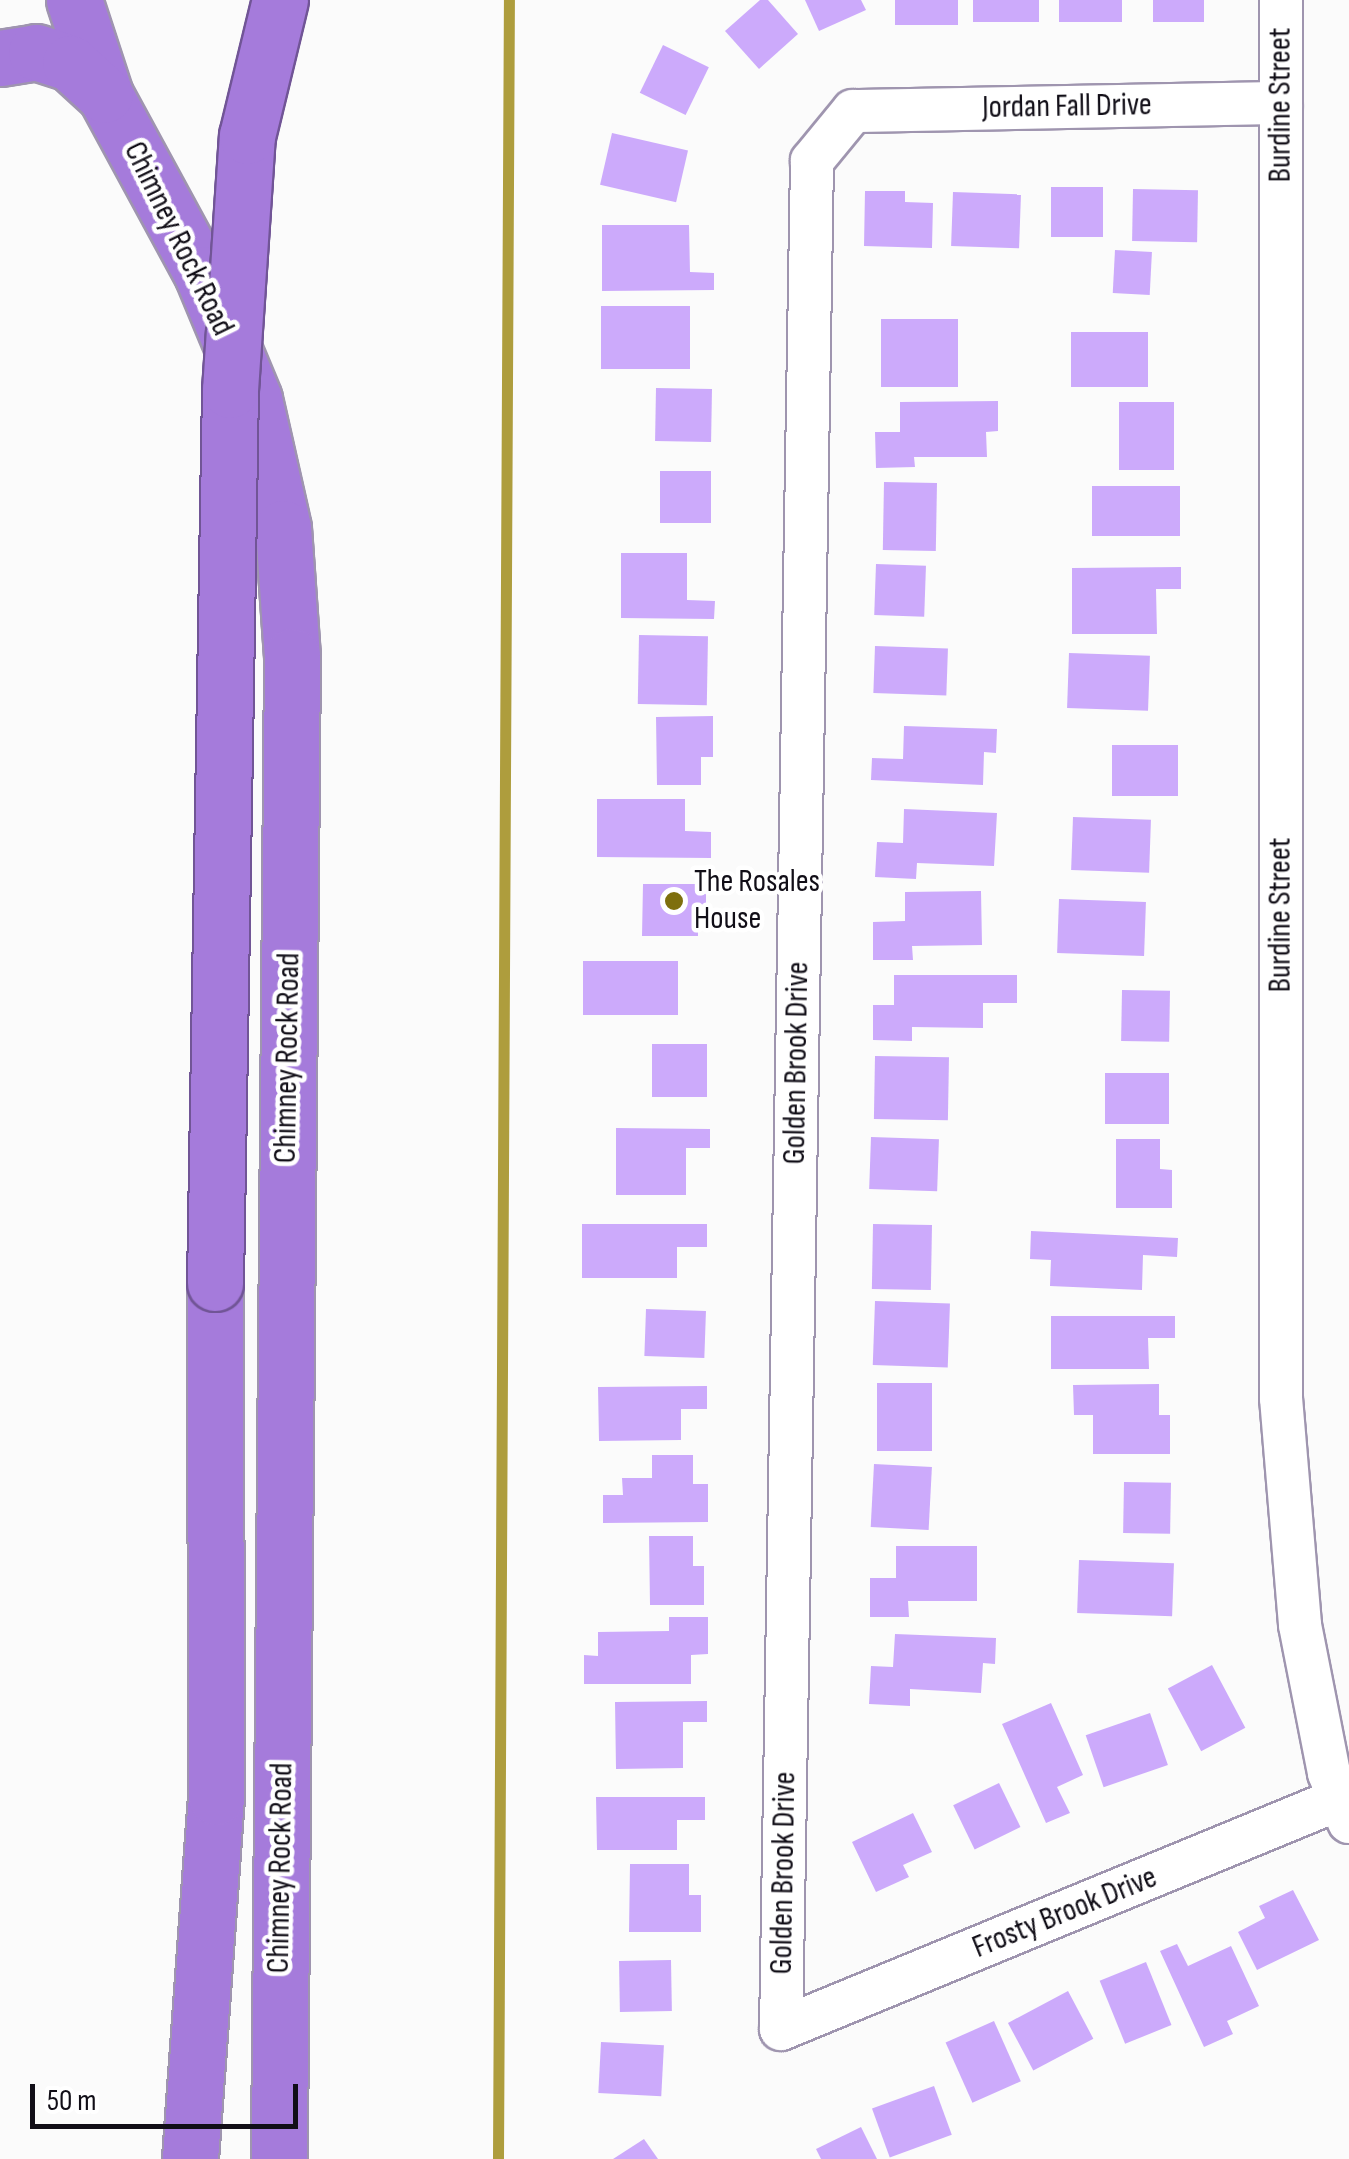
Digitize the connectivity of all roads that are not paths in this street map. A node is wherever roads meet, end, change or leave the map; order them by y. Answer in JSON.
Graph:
{"nodes":[{"id":1,"x":74,"y":0,"type":"edge"},
{"id":2,"x":280,"y":0,"type":"edge"},
{"id":3,"x":1281,"y":0,"type":"edge"},
{"id":4,"x":0,"y":58,"type":"edge"},
{"id":5,"x":105,"y":95,"type":"junction"},
{"id":6,"x":1281,"y":103,"type":"junction"},
{"id":7,"x":853,"y":111,"type":"joint"},
{"id":8,"x":1346,"y":1806,"type":"edge"},
{"id":9,"x":781,"y":2029,"type":"joint"},
{"id":10,"x":190,"y":2159,"type":"edge"},
{"id":11,"x":279,"y":2159,"type":"edge"}],
"edges":[{"from":1,"to":5,"type":"highway","name":"Chimney Rock Road"},
{"from":2,"to":10,"type":"highway","bridge":true},
{"from":3,"to":6,"type":"street","name":"Burdine Street"},
{"from":4,"to":5,"type":"highway"},
{"from":5,"to":11,"type":"highway","name":"Chimney Rock Road"},
{"from":6,"to":7,"type":"street","name":"Jordan Fall Drive"},
{"from":6,"to":8,"type":"street","name":"Burdine Street"},
{"from":7,"to":9,"type":"street","name":"Golden Brook Drive"},
{"from":8,"to":9,"type":"street","name":"Frosty Brook Drive"}]}
